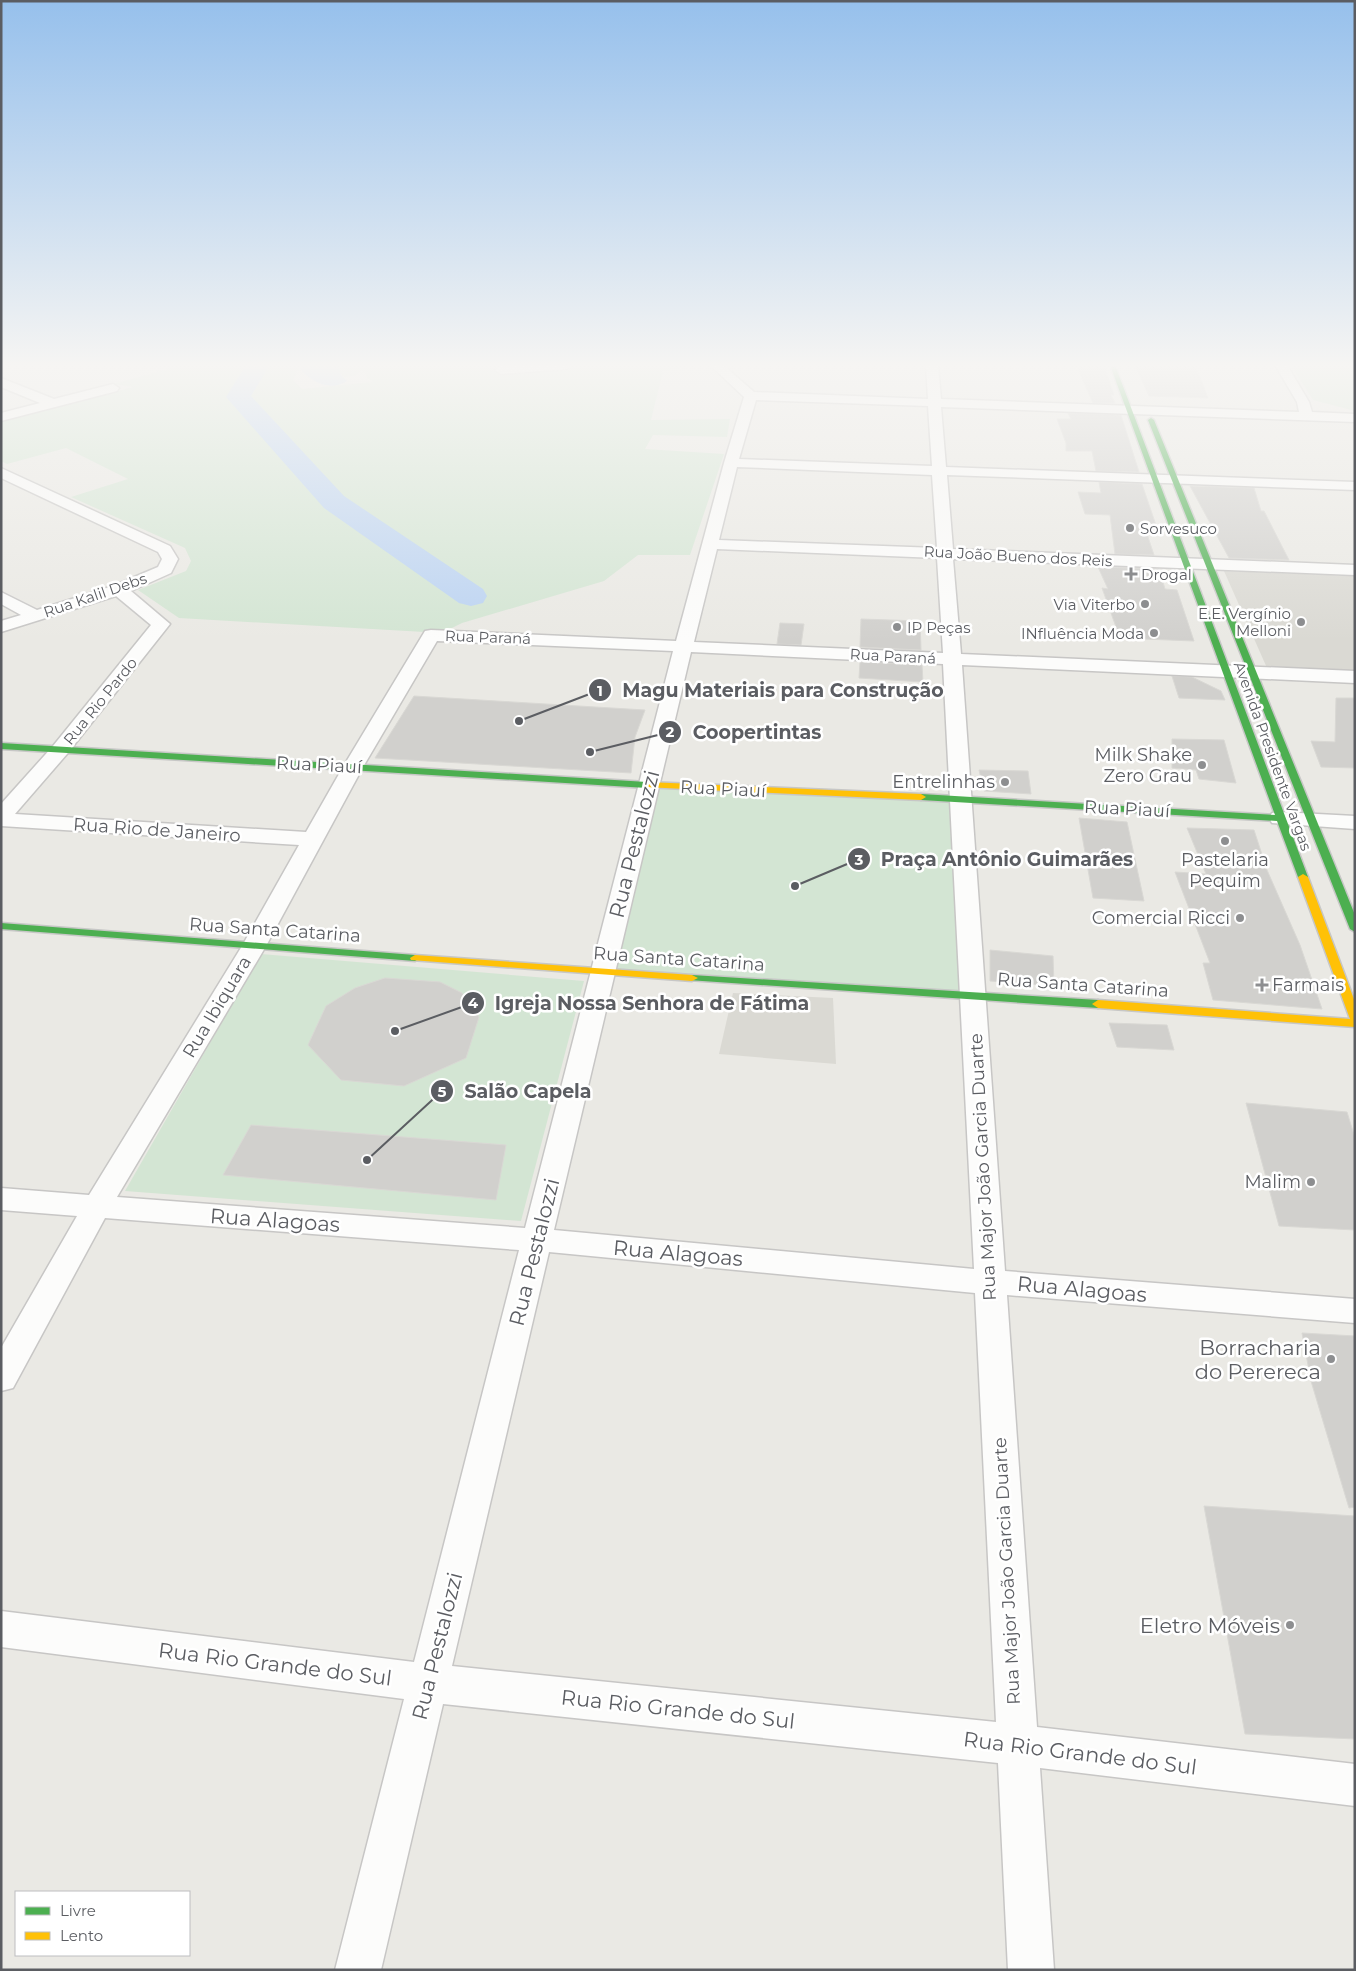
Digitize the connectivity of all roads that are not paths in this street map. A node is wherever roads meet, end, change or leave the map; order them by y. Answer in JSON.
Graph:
{"nodes":[{"id":1,"x":733,"y":457,"type":"edge"},
{"id":2,"x":939,"y":457,"type":"edge"},
{"id":3,"x":1146,"y":457,"type":"edge"},
{"id":4,"x":1167,"y":457,"type":"edge"},
{"id":5,"x":731,"y":463,"type":"junction"},
{"id":6,"x":940,"y":470,"type":"junction"},
{"id":7,"x":1,"y":472,"type":"edge"},
{"id":8,"x":1154,"y":478,"type":"junction"},
{"id":9,"x":1176,"y":479,"type":"junction"},
{"id":10,"x":1355,"y":486,"type":"edge"},
{"id":11,"x":712,"y":540,"type":"junction"},
{"id":12,"x":946,"y":553,"type":"junction"},
{"id":13,"x":1186,"y":564,"type":"junction"},
{"id":14,"x":1210,"y":565,"type":"junction"},
{"id":15,"x":1355,"y":570,"type":"edge"},
{"id":16,"x":119,"y":590,"type":"junction"},
{"id":17,"x":1,"y":597,"type":"edge"},
{"id":18,"x":35,"y":616,"type":"junction"},
{"id":19,"x":1,"y":627,"type":"edge"},
{"id":20,"x":431,"y":635,"type":"joint"},
{"id":21,"x":684,"y":645,"type":"junction"},
{"id":22,"x":953,"y":659,"type":"junction"},
{"id":23,"x":1225,"y":670,"type":"junction"},
{"id":24,"x":1253,"y":672,"type":"junction"},
{"id":25,"x":1355,"y":677,"type":"edge"},
{"id":26,"x":1,"y":746,"type":"edge"},
{"id":27,"x":60,"y":750,"type":"junction"},
{"id":28,"x":352,"y":767,"type":"junction"},
{"id":29,"x":648,"y":785,"type":"junction"},
{"id":30,"x":962,"y":799,"type":"junction"},
{"id":31,"x":1280,"y":818,"type":"junction"},
{"id":32,"x":1,"y":819,"type":"edge"},
{"id":33,"x":1311,"y":820,"type":"junction"},
{"id":34,"x":1355,"y":823,"type":"edge"},
{"id":35,"x":313,"y":839,"type":"junction"},
{"id":36,"x":1,"y":926,"type":"edge"},
{"id":37,"x":1355,"y":929,"type":"edge"},
{"id":38,"x":254,"y":946,"type":"junction"},
{"id":39,"x":602,"y":972,"type":"junction"},
{"id":40,"x":973,"y":995,"type":"junction"},
{"id":41,"x":1355,"y":1018,"type":"edge"},
{"id":42,"x":1355,"y":1023,"type":"edge"},
{"id":43,"x":1,"y":1199,"type":"edge"},
{"id":44,"x":98,"y":1206,"type":"junction"},
{"id":45,"x":537,"y":1240,"type":"junction"},
{"id":46,"x":990,"y":1282,"type":"junction"},
{"id":47,"x":1355,"y":1311,"type":"edge"},
{"id":48,"x":1,"y":1378,"type":"edge"},
{"id":49,"x":1,"y":1628,"type":"edge"},
{"id":50,"x":428,"y":1683,"type":"junction"},
{"id":51,"x":1017,"y":1745,"type":"junction"},
{"id":52,"x":1355,"y":1785,"type":"edge"},
{"id":53,"x":358,"y":1970,"type":"edge"},
{"id":54,"x":1031,"y":1970,"type":"edge"}],
"edges":[{"from":1,"to":5,"type":"street","name":"Rua Pestalozzi"},
{"from":2,"to":6,"type":"street","name":"Rua Major João Garcia Duarte"},
{"from":3,"to":8,"type":"main road","name":"Avenida Presidente Vargas"},
{"from":4,"to":9,"type":"main road","name":"Avenida Presidente Vargas"},
{"from":5,"to":6,"type":"street"},
{"from":5,"to":11,"type":"street","name":"Rua Pestalozzi"},
{"from":6,"to":8,"type":"street"},
{"from":6,"to":12,"type":"street","name":"Rua Major João Garcia Duarte"},
{"from":7,"to":16,"type":"street","name":"Rua Kalil Debs"},
{"from":8,"to":9,"type":"street"},
{"from":8,"to":13,"type":"main road","name":"Avenida Presidente Vargas"},
{"from":9,"to":10,"type":"street"},
{"from":9,"to":14,"type":"main road","name":"Avenida Presidente Vargas"},
{"from":11,"to":12,"type":"street","name":"Rua João Bueno dos Reis"},
{"from":11,"to":21,"type":"street","name":"Rua Pestalozzi"},
{"from":12,"to":13,"type":"street","name":"Rua João Bueno dos Reis"},
{"from":12,"to":22,"type":"street","name":"Rua Major João Garcia Duarte"},
{"from":13,"to":14,"type":"street","name":"Rua João Bueno dos Reis"},
{"from":13,"to":23,"type":"main road","name":"Avenida Presidente Vargas"},
{"from":14,"to":15,"type":"street","name":"Rua João Bueno dos Reis"},
{"from":14,"to":24,"type":"main road","name":"Avenida Presidente Vargas"},
{"from":16,"to":18,"type":"street","name":"Rua Kalil Debs"},
{"from":16,"to":27,"type":"street","name":"Rua Rio Pardo"},
{"from":17,"to":18,"type":"street"},
{"from":18,"to":19,"type":"street","name":"Rua Kalil Debs"},
{"from":20,"to":21,"type":"street","name":"Rua Paraná"},
{"from":20,"to":28,"type":"street","name":"Rua Ibiquara"},
{"from":21,"to":22,"type":"street","name":"Rua Paraná"},
{"from":21,"to":29,"type":"street","name":"Rua Pestalozzi"},
{"from":22,"to":23,"type":"street","name":"Rua Paraná"},
{"from":22,"to":30,"type":"street","name":"Rua Major João Garcia Duarte"},
{"from":23,"to":24,"type":"street","name":"Rua Paraná"},
{"from":23,"to":31,"type":"main road","name":"Avenida Presidente Vargas"},
{"from":24,"to":25,"type":"street","name":"Rua Paraná"},
{"from":24,"to":33,"type":"main road","name":"Avenida Presidente Vargas"},
{"from":26,"to":27,"type":"main road","name":"Rua Piauí"},
{"from":27,"to":28,"type":"main road","name":"Rua Piauí"},
{"from":27,"to":32,"type":"street","name":"Rua Rio Pardo"},
{"from":28,"to":29,"type":"main road","name":"Rua Piauí"},
{"from":28,"to":35,"type":"street","name":"Rua Ibiquara"},
{"from":29,"to":30,"type":"main road","name":"Rua Piauí"},
{"from":29,"to":39,"type":"street","name":"Rua Pestalozzi"},
{"from":30,"to":31,"type":"main road","name":"Rua Piauí"},
{"from":30,"to":40,"type":"street","name":"Rua Major João Garcia Duarte"},
{"from":31,"to":33,"type":"street","name":"Rua Piauí"},
{"from":31,"to":41,"type":"main road","name":"Avenida Presidente Vargas"},
{"from":32,"to":35,"type":"street","name":"Rua Rio de Janeiro"},
{"from":33,"to":34,"type":"street","name":"Rua Piauí"},
{"from":33,"to":37,"type":"main road","name":"Avenida Presidente Vargas"},
{"from":35,"to":38,"type":"street","name":"Rua Ibiquara"},
{"from":36,"to":38,"type":"main road","name":"Rua Santa Catarina"},
{"from":38,"to":39,"type":"main road","name":"Rua Santa Catarina"},
{"from":38,"to":44,"type":"street","name":"Rua Ibiquara"},
{"from":39,"to":40,"type":"main road","name":"Rua Santa Catarina"},
{"from":39,"to":45,"type":"street","name":"Rua Pestalozzi"},
{"from":40,"to":42,"type":"main road","name":"Rua Santa Catarina"},
{"from":40,"to":46,"type":"street","name":"Rua Major João Garcia Duarte"},
{"from":43,"to":44,"type":"street","name":"Rua Alagoas"},
{"from":44,"to":45,"type":"street","name":"Rua Alagoas"},
{"from":44,"to":48,"type":"street","name":"Rua Ibiquara"},
{"from":45,"to":46,"type":"street","name":"Rua Alagoas"},
{"from":45,"to":50,"type":"street","name":"Rua Pestalozzi"},
{"from":46,"to":47,"type":"street","name":"Rua Alagoas"},
{"from":46,"to":51,"type":"street","name":"Rua Major João Garcia Duarte"},
{"from":49,"to":50,"type":"street","name":"Rua Rio Grande do Sul"},
{"from":50,"to":51,"type":"street","name":"Rua Rio Grande do Sul"},
{"from":50,"to":53,"type":"street","name":"Rua Pestalozzi"},
{"from":51,"to":52,"type":"street","name":"Rua Rio Grande do Sul"},
{"from":51,"to":54,"type":"street","name":"Rua Major João Garcia Duarte"}]}
